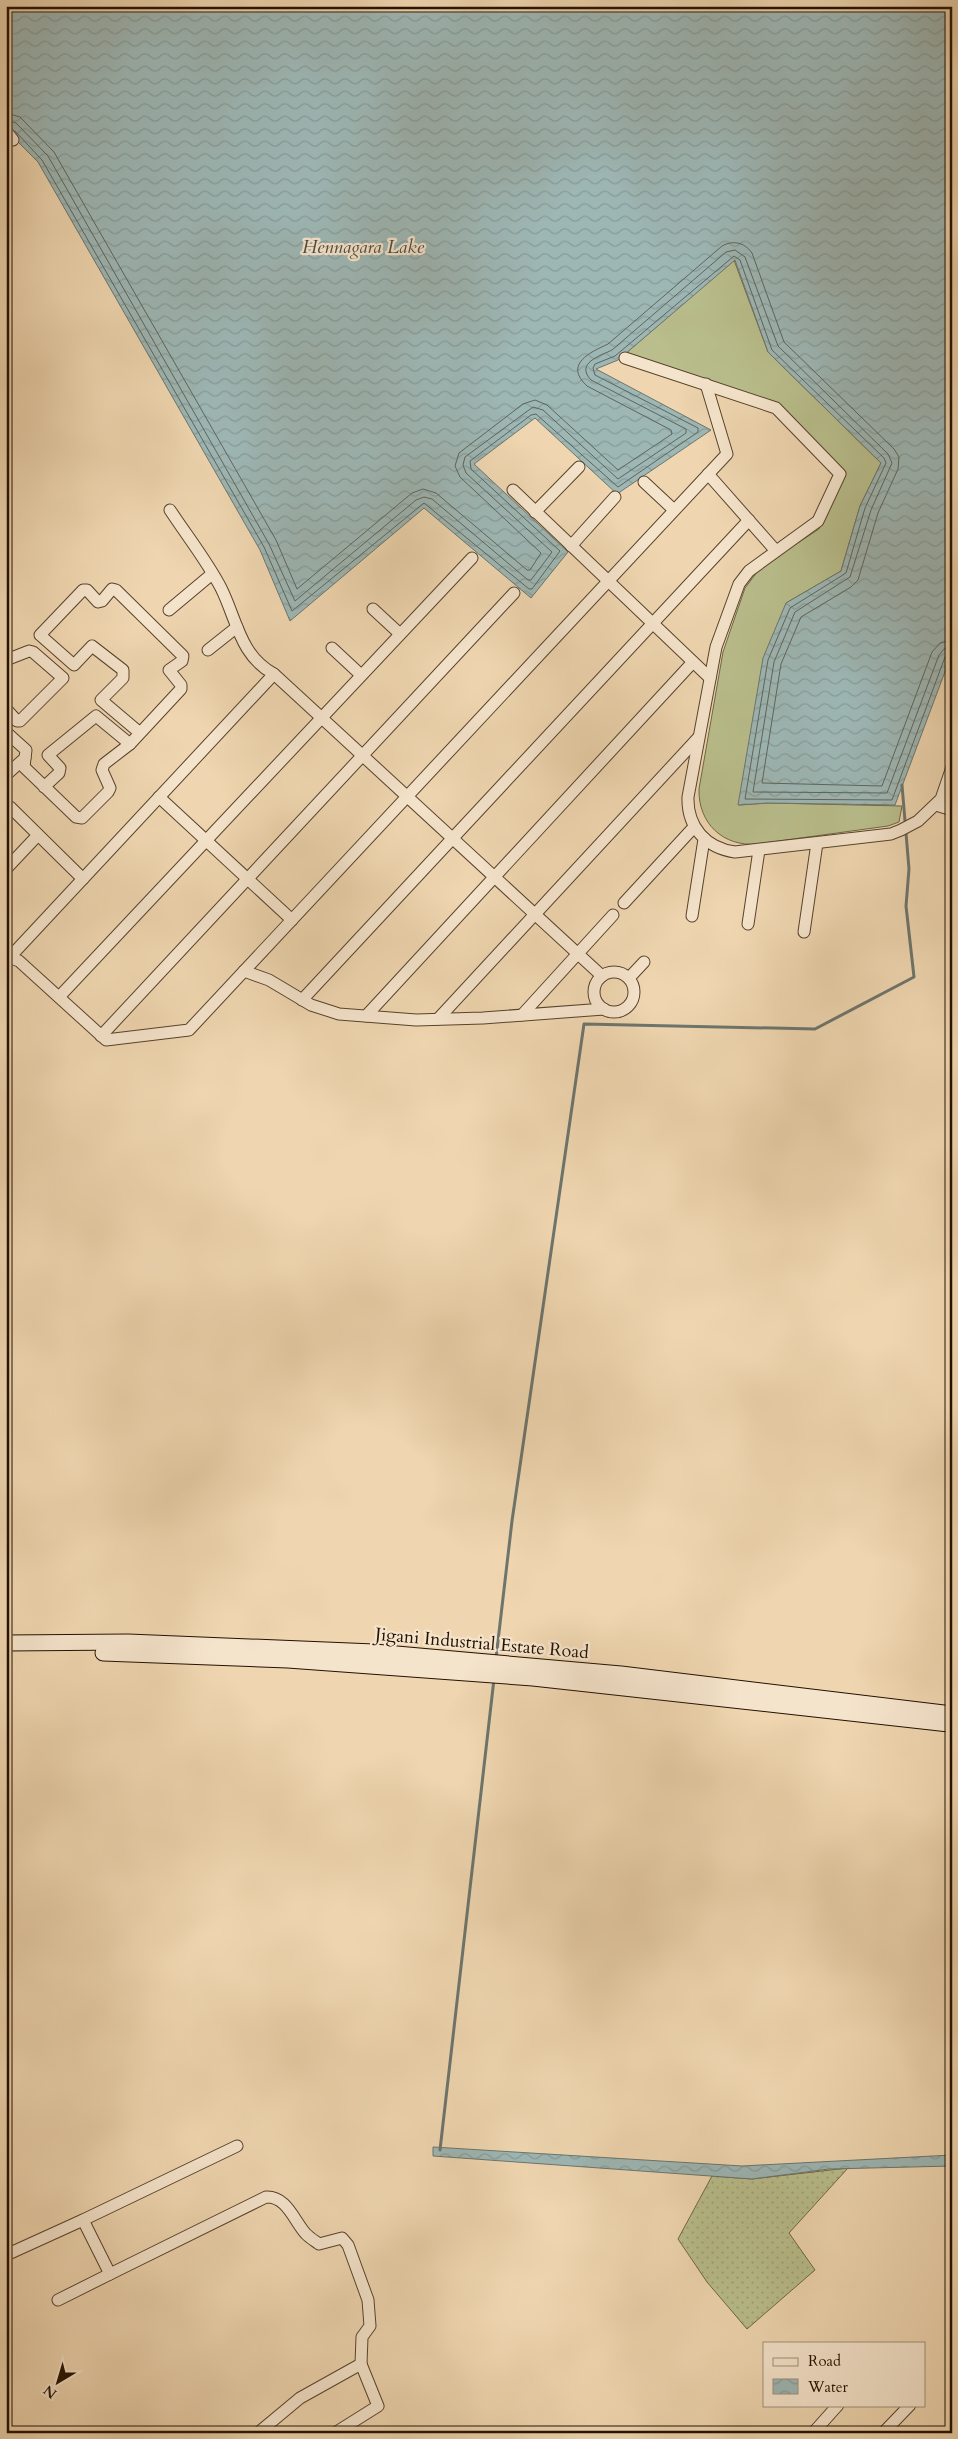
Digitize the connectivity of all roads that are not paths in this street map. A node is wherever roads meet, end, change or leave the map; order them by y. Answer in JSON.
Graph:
{"nodes":[{"id":1,"x":625,"y":358,"type":"dead end"},
{"id":2,"x":706,"y":384,"type":"dead end"},
{"id":3,"x":579,"y":466,"type":"dead end"},
{"id":4,"x":708,"y":474,"type":"junction"},
{"id":5,"x":644,"y":482,"type":"dead end"},
{"id":6,"x":513,"y":490,"type":"dead end"},
{"id":7,"x":615,"y":497,"type":"dead end"},
{"id":8,"x":170,"y":510,"type":"dead end"},
{"id":9,"x":674,"y":510,"type":"junction"},
{"id":10,"x":535,"y":512,"type":"junction"},
{"id":11,"x":749,"y":520,"type":"junction"},
{"id":12,"x":571,"y":546,"type":"junction"},
{"id":13,"x":776,"y":551,"type":"junction"},
{"id":14,"x":472,"y":558,"type":"dead end"},
{"id":15,"x":212,"y":574,"type":"junction"},
{"id":16,"x":608,"y":581,"type":"junction"},
{"id":17,"x":514,"y":594,"type":"dead end"},
{"id":18,"x":373,"y":609,"type":"dead end"},
{"id":19,"x":169,"y":610,"type":"dead end"},
{"id":20,"x":653,"y":624,"type":"junction"},
{"id":21,"x":237,"y":627,"type":"junction"},
{"id":22,"x":400,"y":634,"type":"junction"},
{"id":23,"x":332,"y":648,"type":"dead end"},
{"id":24,"x":208,"y":650,"type":"dead end"},
{"id":25,"x":6,"y":660,"type":"edge"},
{"id":26,"x":693,"y":662,"type":"junction"},
{"id":27,"x":74,"y":665,"type":"junction"},
{"id":28,"x":274,"y":674,"type":"junction"},
{"id":29,"x":361,"y":675,"type":"junction"},
{"id":30,"x":63,"y":678,"type":"junction"},
{"id":31,"x":710,"y":678,"type":"junction"},
{"id":32,"x":6,"y":709,"type":"edge"},
{"id":33,"x":321,"y":717,"type":"junction"},
{"id":34,"x":6,"y":732,"type":"edge"},
{"id":35,"x":140,"y":733,"type":"junction"},
{"id":36,"x":699,"y":738,"type":"junction"},
{"id":37,"x":130,"y":744,"type":"junction"},
{"id":38,"x":363,"y":755,"type":"junction"},
{"id":39,"x":25,"y":758,"type":"junction"},
{"id":40,"x":952,"y":767,"type":"edge"},
{"id":41,"x":6,"y":775,"type":"edge"},
{"id":42,"x":44,"y":788,"type":"junction"},
{"id":43,"x":407,"y":796,"type":"junction"},
{"id":44,"x":159,"y":797,"type":"junction"},
{"id":45,"x":936,"y":805,"type":"junction"},
{"id":46,"x":10,"y":807,"type":"dead end"},
{"id":47,"x":952,"y":810,"type":"edge"},
{"id":48,"x":694,"y":827,"type":"junction"},
{"id":49,"x":38,"y":835,"type":"junction"},
{"id":50,"x":704,"y":839,"type":"junction"},
{"id":51,"x":206,"y":840,"type":"junction"},
{"id":52,"x":817,"y":843,"type":"junction"},
{"id":53,"x":759,"y":850,"type":"junction"},
{"id":54,"x":6,"y":869,"type":"edge"},
{"id":55,"x":495,"y":877,"type":"junction"},
{"id":56,"x":82,"y":879,"type":"junction"},
{"id":57,"x":247,"y":879,"type":"junction"},
{"id":58,"x":624,"y":903,"type":"dead end"},
{"id":59,"x":535,"y":914,"type":"junction"},
{"id":60,"x":612,"y":916,"type":"dead end"},
{"id":61,"x":692,"y":916,"type":"dead end"},
{"id":62,"x":292,"y":920,"type":"junction"},
{"id":63,"x":748,"y":924,"type":"dead end"},
{"id":64,"x":804,"y":932,"type":"dead end"},
{"id":65,"x":578,"y":954,"type":"junction"},
{"id":66,"x":8,"y":958,"type":"edge"},
{"id":67,"x":644,"y":962,"type":"dead end"},
{"id":68,"x":244,"y":971,"type":"junction"},
{"id":69,"x":602,"y":976,"type":"junction"},
{"id":70,"x":629,"y":978,"type":"junction"},
{"id":71,"x":59,"y":997,"type":"junction"},
{"id":72,"x":302,"y":1000,"type":"junction"},
{"id":73,"x":604,"y":1009,"type":"junction"},
{"id":74,"x":522,"y":1015,"type":"junction"},
{"id":75,"x":366,"y":1016,"type":"junction"},
{"id":76,"x":438,"y":1019,"type":"junction"},
{"id":77,"x":101,"y":1036,"type":"junction"},
{"id":78,"x":6,"y":1643,"type":"edge"},
{"id":79,"x":6,"y":1651,"type":"edge"},
{"id":80,"x":495,"y":1669,"type":"junction"},
{"id":81,"x":952,"y":1714,"type":"edge"},
{"id":82,"x":952,"y":1724,"type":"edge"},
{"id":83,"x":237,"y":2146,"type":"dead end"},
{"id":84,"x":83,"y":2220,"type":"junction"},
{"id":85,"x":6,"y":2255,"type":"edge"},
{"id":86,"x":110,"y":2274,"type":"junction"},
{"id":87,"x":58,"y":2300,"type":"dead end"},
{"id":88,"x":361,"y":2364,"type":"junction"},
{"id":89,"x":837,"y":2406,"type":"edge"},
{"id":90,"x":909,"y":2406,"type":"edge"},
{"id":91,"x":258,"y":2433,"type":"edge"},
{"id":92,"x":335,"y":2433,"type":"edge"},
{"id":93,"x":813,"y":2433,"type":"edge"},
{"id":94,"x":883,"y":2433,"type":"edge"}],
"edges":[{"from":1,"to":13,"type":"street"},
{"from":2,"to":4,"type":"street"},
{"from":3,"to":10,"type":"street"},
{"from":4,"to":9,"type":"street"},
{"from":4,"to":11,"type":"street"},
{"from":5,"to":9,"type":"street"},
{"from":6,"to":10,"type":"street"},
{"from":7,"to":12,"type":"street"},
{"from":8,"to":15,"type":"street"},
{"from":9,"to":16,"type":"street"},
{"from":10,"to":12,"type":"street"},
{"from":11,"to":13,"type":"street"},
{"from":11,"to":20,"type":"street"},
{"from":12,"to":16,"type":"street"},
{"from":13,"to":31,"type":"street"},
{"from":14,"to":22,"type":"street"},
{"from":15,"to":19,"type":"street"},
{"from":15,"to":21,"type":"street"},
{"from":16,"to":20,"type":"street"},
{"from":16,"to":43,"type":"street"},
{"from":17,"to":38,"type":"street"},
{"from":18,"to":22,"type":"street"},
{"from":20,"to":26,"type":"street"},
{"from":20,"to":72,"type":"street"},
{"from":21,"to":24,"type":"street"},
{"from":21,"to":28,"type":"street"},
{"from":22,"to":29,"type":"street"},
{"from":23,"to":29,"type":"street"},
{"from":25,"to":30,"type":"street"},
{"from":26,"to":31,"type":"street"},
{"from":26,"to":55,"type":"street"},
{"from":27,"to":30,"type":"street"},
{"from":27,"to":35,"type":"street"},
{"from":27,"to":35,"type":"street"},
{"from":28,"to":33,"type":"street"},
{"from":28,"to":44,"type":"street"},
{"from":29,"to":33,"type":"street"},
{"from":30,"to":32,"type":"street"},
{"from":31,"to":36,"type":"street"},
{"from":33,"to":38,"type":"street"},
{"from":33,"to":51,"type":"street"},
{"from":34,"to":39,"type":"street"},
{"from":35,"to":37,"type":"street"},
{"from":36,"to":48,"type":"street"},
{"from":36,"to":59,"type":"street"},
{"from":37,"to":42,"type":"street"},
{"from":37,"to":42,"type":"street"},
{"from":38,"to":43,"type":"street"},
{"from":38,"to":57,"type":"street"},
{"from":39,"to":41,"type":"street"},
{"from":39,"to":42,"type":"street"},
{"from":40,"to":45,"type":"street"},
{"from":43,"to":55,"type":"street"},
{"from":43,"to":62,"type":"street"},
{"from":44,"to":51,"type":"street"},
{"from":44,"to":56,"type":"street"},
{"from":45,"to":47,"type":"street"},
{"from":45,"to":52,"type":"street"},
{"from":46,"to":49,"type":"street"},
{"from":48,"to":50,"type":"street"},
{"from":48,"to":58,"type":"street"},
{"from":49,"to":54,"type":"street"},
{"from":49,"to":56,"type":"street"},
{"from":50,"to":53,"type":"street"},
{"from":50,"to":61,"type":"street"},
{"from":51,"to":57,"type":"street"},
{"from":51,"to":71,"type":"street"},
{"from":52,"to":53,"type":"street"},
{"from":52,"to":64,"type":"street"},
{"from":53,"to":63,"type":"street"},
{"from":55,"to":59,"type":"street"},
{"from":55,"to":75,"type":"street"},
{"from":56,"to":66,"type":"street"},
{"from":57,"to":62,"type":"street"},
{"from":57,"to":77,"type":"street"},
{"from":59,"to":65,"type":"street"},
{"from":59,"to":76,"type":"street"},
{"from":60,"to":65,"type":"street"},
{"from":62,"to":68,"type":"street"},
{"from":65,"to":69,"type":"street"},
{"from":65,"to":74,"type":"street"},
{"from":66,"to":71,"type":"street"},
{"from":67,"to":70,"type":"street"},
{"from":68,"to":72,"type":"street"},
{"from":68,"to":77,"type":"street"},
{"from":69,"to":70,"type":"street"},
{"from":69,"to":73,"type":"street"},
{"from":70,"to":73,"type":"street"},
{"from":71,"to":77,"type":"street"},
{"from":72,"to":75,"type":"street"},
{"from":73,"to":74,"type":"street"},
{"from":74,"to":76,"type":"street"},
{"from":75,"to":76,"type":"street"},
{"from":78,"to":80,"type":"main road","name":"Jigani Industrial Estate Road"},
{"from":79,"to":80,"type":"main road","name":"Jigani Industrial Estate Road"},
{"from":80,"to":81,"type":"main road","name":"Jigani Industrial Estate Road"},
{"from":80,"to":82,"type":"main road","name":"Jigani Industrial Estate Road"},
{"from":83,"to":84,"type":"street"},
{"from":84,"to":85,"type":"street"},
{"from":84,"to":86,"type":"street"},
{"from":86,"to":87,"type":"street"},
{"from":86,"to":88,"type":"street"},
{"from":88,"to":91,"type":"street"},
{"from":88,"to":92,"type":"street"},
{"from":89,"to":93,"type":"street"},
{"from":90,"to":94,"type":"street"}]}
